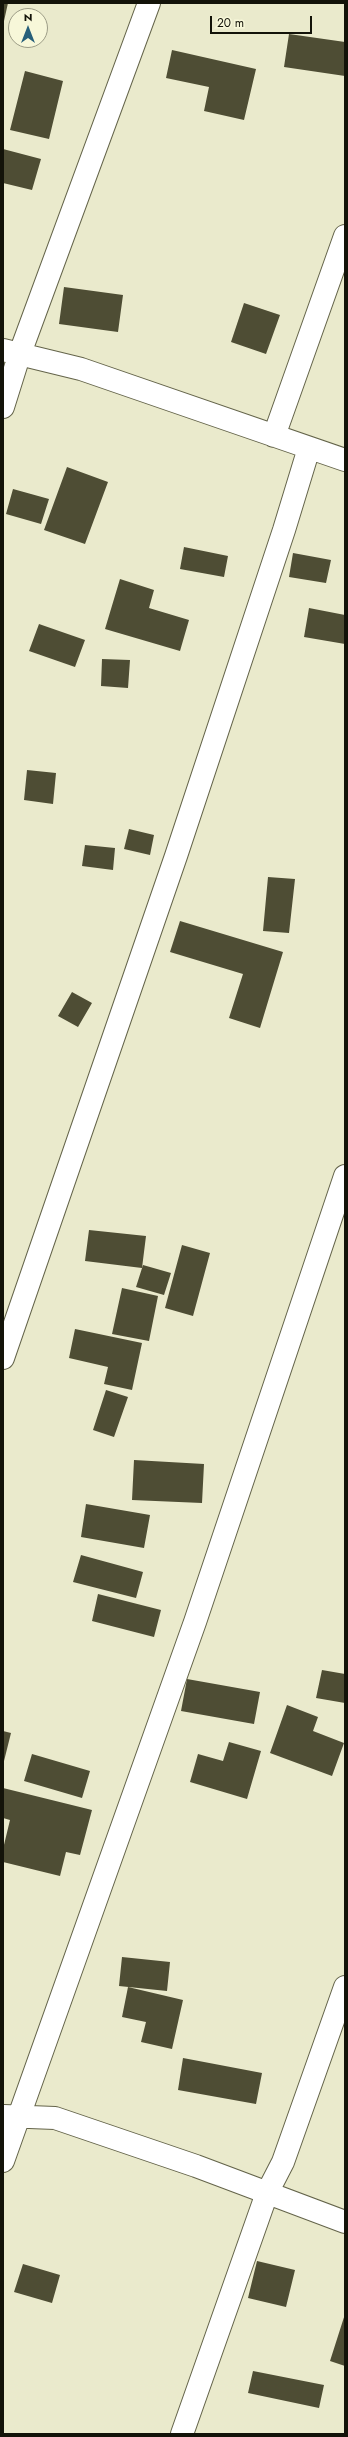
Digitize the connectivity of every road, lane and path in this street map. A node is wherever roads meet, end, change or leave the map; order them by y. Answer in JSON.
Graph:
{"nodes":[{"id":1,"x":149,"y":3,"type":"edge"},
{"id":2,"x":345,"y":236,"type":"edge"},
{"id":3,"x":11,"y":353,"type":"edge"},
{"id":4,"x":3,"y":407,"type":"edge"},
{"id":5,"x":274,"y":436,"type":"junction"},
{"id":6,"x":309,"y":448,"type":"junction"},
{"id":7,"x":345,"y":460,"type":"edge"},
{"id":8,"x":345,"y":1176,"type":"edge"},
{"id":9,"x":340,"y":1208,"type":"edge"},
{"id":10,"x":3,"y":1358,"type":"edge"},
{"id":11,"x":345,"y":1987,"type":"edge"},
{"id":12,"x":10,"y":2116,"type":"edge"},
{"id":13,"x":3,"y":2161,"type":"edge"},
{"id":14,"x":268,"y":2193,"type":"junction"},
{"id":15,"x":345,"y":2222,"type":"edge"},
{"id":16,"x":182,"y":2434,"type":"edge"}],
"edges":[{"from":1,"to":3,"type":"street"},
{"from":2,"to":5,"type":"street"},
{"from":3,"to":4,"type":"street"},
{"from":3,"to":5,"type":"street"},
{"from":5,"to":6,"type":"street"},
{"from":6,"to":7,"type":"street"},
{"from":6,"to":10,"type":"street"},
{"from":8,"to":9,"type":"street"},
{"from":9,"to":12,"type":"street"},
{"from":11,"to":14,"type":"street"},
{"from":12,"to":13,"type":"street"},
{"from":12,"to":14,"type":"street"},
{"from":14,"to":15,"type":"street"},
{"from":14,"to":16,"type":"street"}]}
